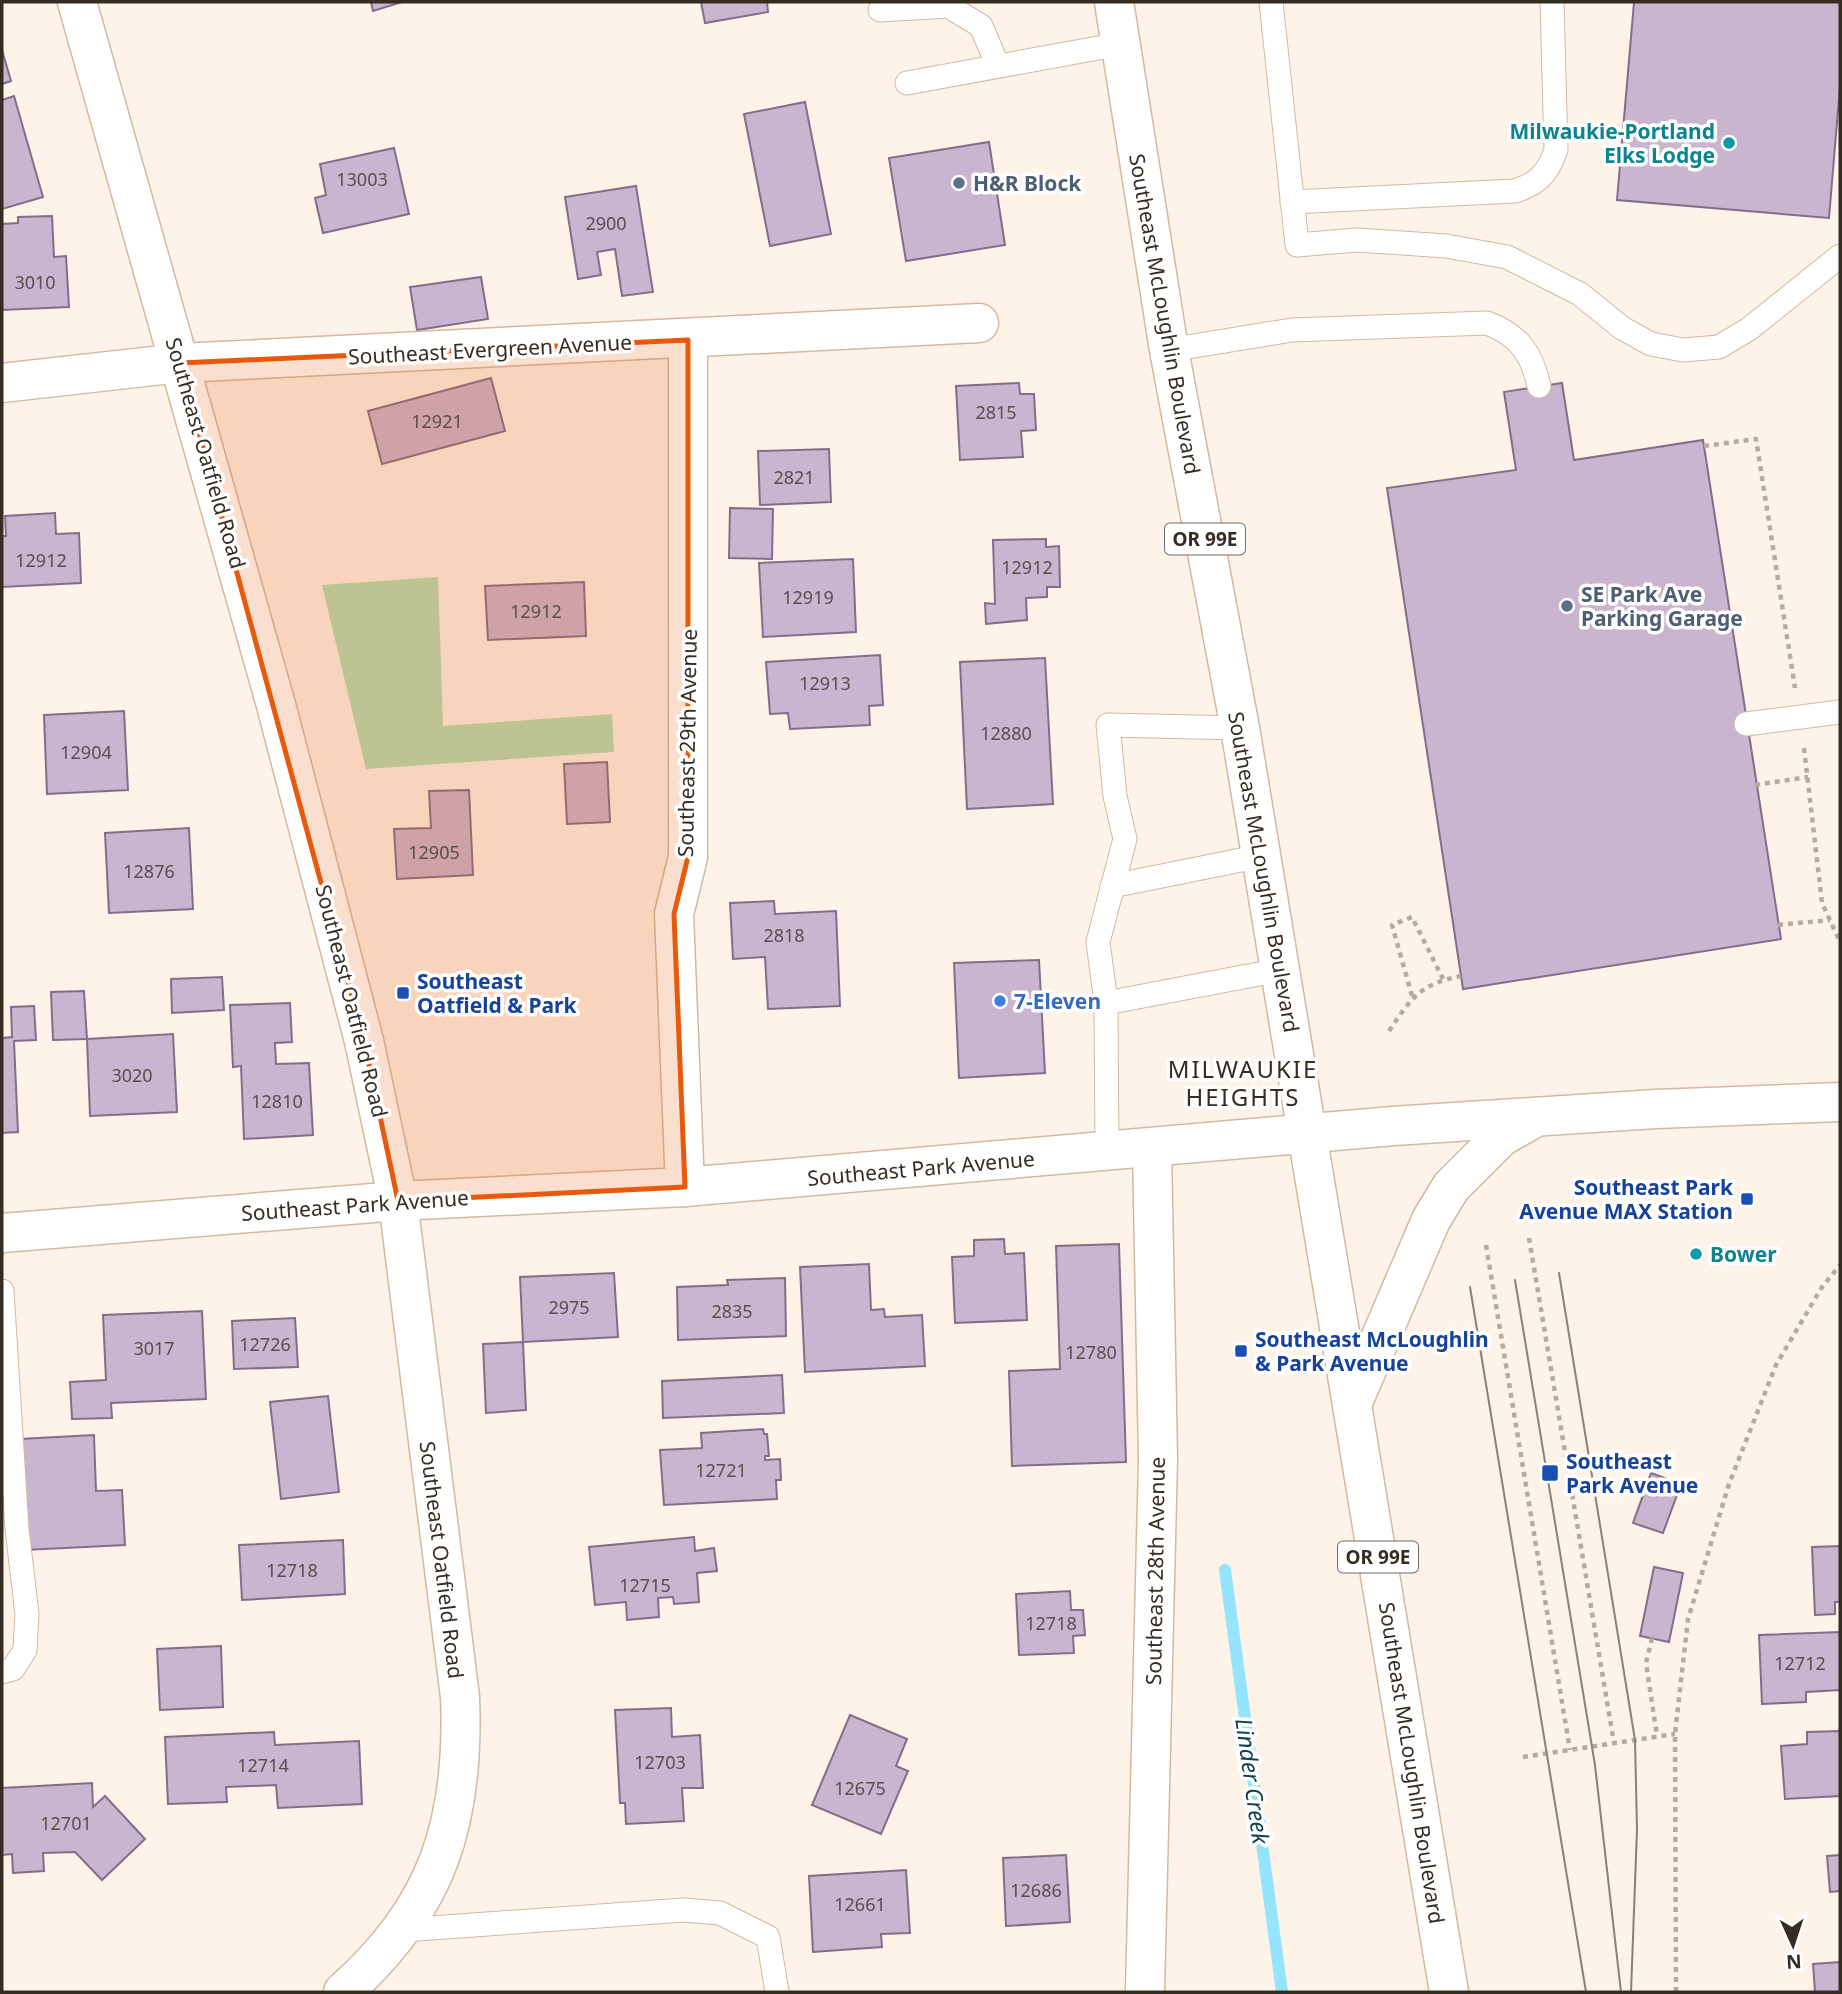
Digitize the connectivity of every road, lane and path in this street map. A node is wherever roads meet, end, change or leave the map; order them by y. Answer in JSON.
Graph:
{"nodes":[{"id":1,"x":77,"y":2,"type":"edge"},
{"id":2,"x":1114,"y":2,"type":"edge"},
{"id":3,"x":1271,"y":2,"type":"edge"},
{"id":4,"x":1552,"y":2,"type":"edge"},
{"id":5,"x":880,"y":10,"type":"dead end"},
{"id":6,"x":1120,"y":44,"type":"junction"},
{"id":7,"x":998,"y":66,"type":"junction"},
{"id":8,"x":907,"y":83,"type":"dead end"},
{"id":9,"x":1292,"y":202,"type":"junction"},
{"id":10,"x":1840,"y":256,"type":"edge"},
{"id":11,"x":979,"y":323,"type":"dead end"},
{"id":12,"x":688,"y":340,"type":"junction"},
{"id":13,"x":1169,"y":350,"type":"junction"},
{"id":14,"x":180,"y":363,"type":"junction"},
{"id":15,"x":2,"y":383,"type":"edge"},
{"id":16,"x":1539,"y":386,"type":"dead end"},
{"id":17,"x":1704,"y":446,"type":"dead end"},
{"id":18,"x":1840,"y":712,"type":"edge"},
{"id":19,"x":1799,"y":715,"type":"junction"},
{"id":20,"x":1746,"y":724,"type":"dead end"},
{"id":21,"x":1240,"y":728,"type":"junction"},
{"id":22,"x":1808,"y":777,"type":"junction"},
{"id":23,"x":1755,"y":785,"type":"dead end"},
{"id":24,"x":1261,"y":856,"type":"junction"},
{"id":25,"x":1112,"y":886,"type":"junction"},
{"id":26,"x":1830,"y":920,"type":"junction"},
{"id":27,"x":1778,"y":925,"type":"dead end"},
{"id":28,"x":1840,"y":942,"type":"edge"},
{"id":29,"x":1280,"y":970,"type":"junction"},
{"id":30,"x":1461,"y":976,"type":"dead end"},
{"id":31,"x":1443,"y":979,"type":"junction"},
{"id":32,"x":1412,"y":996,"type":"junction"},
{"id":33,"x":1106,"y":1003,"type":"junction"},
{"id":34,"x":1389,"y":1031,"type":"dead end"},
{"id":35,"x":1840,"y":1102,"type":"edge"},
{"id":36,"x":1536,"y":1117,"type":"junction"},
{"id":37,"x":1307,"y":1133,"type":"junction"},
{"id":38,"x":1152,"y":1149,"type":"junction"},
{"id":39,"x":1107,"y":1152,"type":"junction"},
{"id":40,"x":685,"y":1187,"type":"junction"},
{"id":41,"x":398,"y":1201,"type":"junction"},
{"id":42,"x":2,"y":1233,"type":"edge"},
{"id":43,"x":1529,"y":1238,"type":"dead end"},
{"id":44,"x":1486,"y":1245,"type":"dead end"},
{"id":45,"x":1840,"y":1265,"type":"edge"},
{"id":46,"x":2,"y":1291,"type":"edge"},
{"id":47,"x":1353,"y":1402,"type":"junction"},
{"id":48,"x":1652,"y":1638,"type":"dead end"},
{"id":49,"x":2,"y":1672,"type":"edge"},
{"id":50,"x":1675,"y":1734,"type":"junction"},
{"id":51,"x":1657,"y":1736,"type":"junction"},
{"id":52,"x":1614,"y":1743,"type":"junction"},
{"id":53,"x":1570,"y":1750,"type":"junction"},
{"id":54,"x":1523,"y":1758,"type":"dead end"},
{"id":55,"x":403,"y":1930,"type":"junction"},
{"id":56,"x":343,"y":1992,"type":"edge"},
{"id":57,"x":777,"y":1992,"type":"edge"},
{"id":58,"x":1145,"y":1992,"type":"edge"},
{"id":59,"x":1449,"y":1992,"type":"edge"},
{"id":60,"x":1676,"y":1992,"type":"edge"}],
"edges":[{"from":1,"to":14,"type":"main road","name":"Southeast Oatfield Road"},
{"from":2,"to":6,"type":"main road","name":"Southeast McLoughlin Boulevard","number":"OR 99E"},
{"from":3,"to":9,"type":"lane"},
{"from":4,"to":9,"type":"lane"},
{"from":5,"to":7,"type":"lane"},
{"from":6,"to":7,"type":"lane"},
{"from":6,"to":13,"type":"main road","name":"Southeast McLoughlin Boulevard","number":"OR 99E"},
{"from":7,"to":8,"type":"lane"},
{"from":9,"to":10,"type":"lane"},
{"from":11,"to":12,"type":"main road","name":"Southeast Evergreen Avenue"},
{"from":12,"to":14,"type":"main road","name":"Southeast Evergreen Avenue"},
{"from":12,"to":40,"type":"main road","name":"Southeast 29th Avenue"},
{"from":13,"to":16,"type":"lane"},
{"from":13,"to":21,"type":"main road","name":"Southeast McLoughlin Boulevard","number":"OR 99E"},
{"from":14,"to":15,"type":"main road","name":"Southeast Evergreen Avenue"},
{"from":14,"to":41,"type":"main road","name":"Southeast Oatfield Road"},
{"from":17,"to":19,"type":"path"},
{"from":18,"to":19,"type":"lane"},
{"from":19,"to":20,"type":"lane"},
{"from":19,"to":22,"type":"path"},
{"from":21,"to":24,"type":"main road","name":"Southeast McLoughlin Boulevard","number":"OR 99E"},
{"from":21,"to":25,"type":"lane"},
{"from":22,"to":23,"type":"path"},
{"from":22,"to":26,"type":"path"},
{"from":24,"to":25,"type":"lane"},
{"from":24,"to":29,"type":"main road","name":"Southeast McLoughlin Boulevard","number":"OR 99E"},
{"from":25,"to":33,"type":"lane"},
{"from":26,"to":27,"type":"path"},
{"from":26,"to":28,"type":"path"},
{"from":29,"to":33,"type":"lane"},
{"from":29,"to":37,"type":"main road","name":"Southeast McLoughlin Boulevard","number":"OR 99E"},
{"from":30,"to":31,"type":"path"},
{"from":31,"to":32,"type":"path"},
{"from":31,"to":32,"type":"path"},
{"from":32,"to":34,"type":"path"},
{"from":33,"to":39,"type":"lane"},
{"from":35,"to":36,"type":"main road","name":"Southeast Park Avenue"},
{"from":36,"to":37,"type":"main road","name":"Southeast Park Avenue"},
{"from":36,"to":47,"type":"main road"},
{"from":37,"to":38,"type":"main road","name":"Southeast Park Avenue"},
{"from":37,"to":47,"type":"main road","name":"Southeast McLoughlin Boulevard","number":"OR 99E"},
{"from":38,"to":39,"type":"main road","name":"Southeast Park Avenue"},
{"from":38,"to":58,"type":"main road","name":"Southeast 28th Avenue"},
{"from":39,"to":40,"type":"main road","name":"Southeast Park Avenue"},
{"from":40,"to":41,"type":"main road","name":"Southeast Park Avenue"},
{"from":41,"to":42,"type":"main road","name":"Southeast Park Avenue"},
{"from":41,"to":55,"type":"main road","name":"Southeast Oatfield Road"},
{"from":43,"to":52,"type":"path"},
{"from":44,"to":53,"type":"path"},
{"from":45,"to":50,"type":"path"},
{"from":46,"to":49,"type":"lane"},
{"from":47,"to":59,"type":"main road","name":"Southeast McLoughlin Boulevard","number":"OR 99E"},
{"from":48,"to":51,"type":"path"},
{"from":50,"to":51,"type":"path"},
{"from":50,"to":60,"type":"path"},
{"from":51,"to":52,"type":"path"},
{"from":52,"to":53,"type":"path"},
{"from":53,"to":54,"type":"path"},
{"from":55,"to":56,"type":"main road","name":"Southeast Oatfield Road"},
{"from":55,"to":57,"type":"lane"}]}
